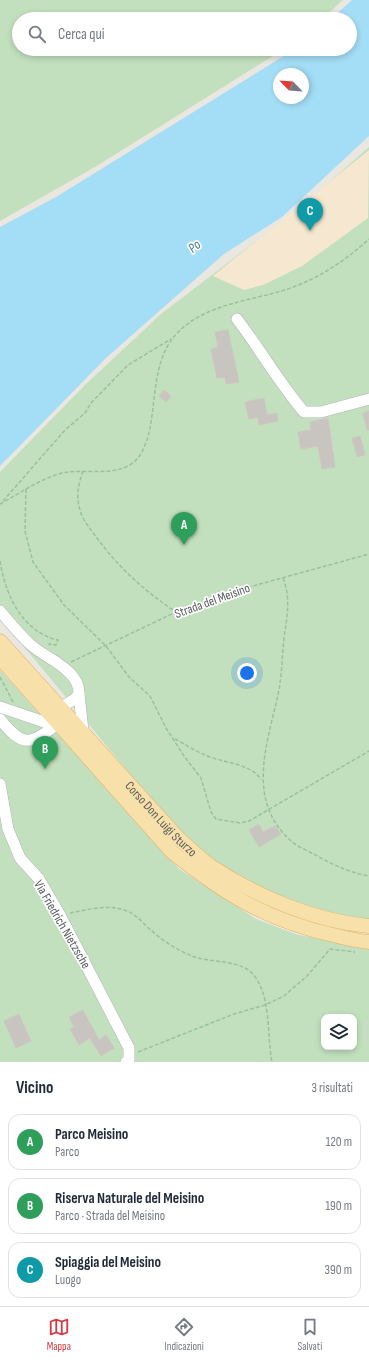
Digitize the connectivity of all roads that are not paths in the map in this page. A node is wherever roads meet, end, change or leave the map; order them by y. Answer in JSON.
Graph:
{"nodes":[{"id":1,"x":237,"y":319,"type":"dead end"},
{"id":2,"x":369,"y":399,"type":"edge"},
{"id":3,"x":0,"y":611,"type":"edge"},
{"id":4,"x":0,"y":641,"type":"edge"},
{"id":5,"x":0,"y":658,"type":"edge"},
{"id":6,"x":79,"y":694,"type":"junction"},
{"id":7,"x":5,"y":705,"type":"edge"},
{"id":8,"x":61,"y":707,"type":"junction"},
{"id":9,"x":0,"y":719,"type":"edge"},
{"id":10,"x":57,"y":724,"type":"junction"},
{"id":11,"x":83,"y":731,"type":"junction"},
{"id":12,"x":0,"y":784,"type":"edge"},
{"id":13,"x":369,"y":926,"type":"edge"},
{"id":14,"x":365,"y":947,"type":"edge"},
{"id":15,"x":128,"y":1059,"type":"edge"}],
"edges":[{"from":1,"to":2,"type":"street"},
{"from":3,"to":6,"type":"street"},
{"from":4,"to":8,"type":"main road","name":"Corso Don Luigi Sturzo"},
{"from":5,"to":10,"type":"main road","name":"Corso Don Luigi Sturzo"},
{"from":6,"to":8,"type":"street"},
{"from":6,"to":11,"type":"street"},
{"from":7,"to":10,"type":"street"},
{"from":8,"to":11,"type":"main road","name":"Corso Don Luigi Sturzo"},
{"from":9,"to":10,"type":"street"},
{"from":10,"to":14,"type":"main road","name":"Corso Don Luigi Sturzo"},
{"from":11,"to":13,"type":"main road","name":"Corso Don Luigi Sturzo"},
{"from":12,"to":15,"type":"street","name":"Via Friedrich Nietzsche"}]}
